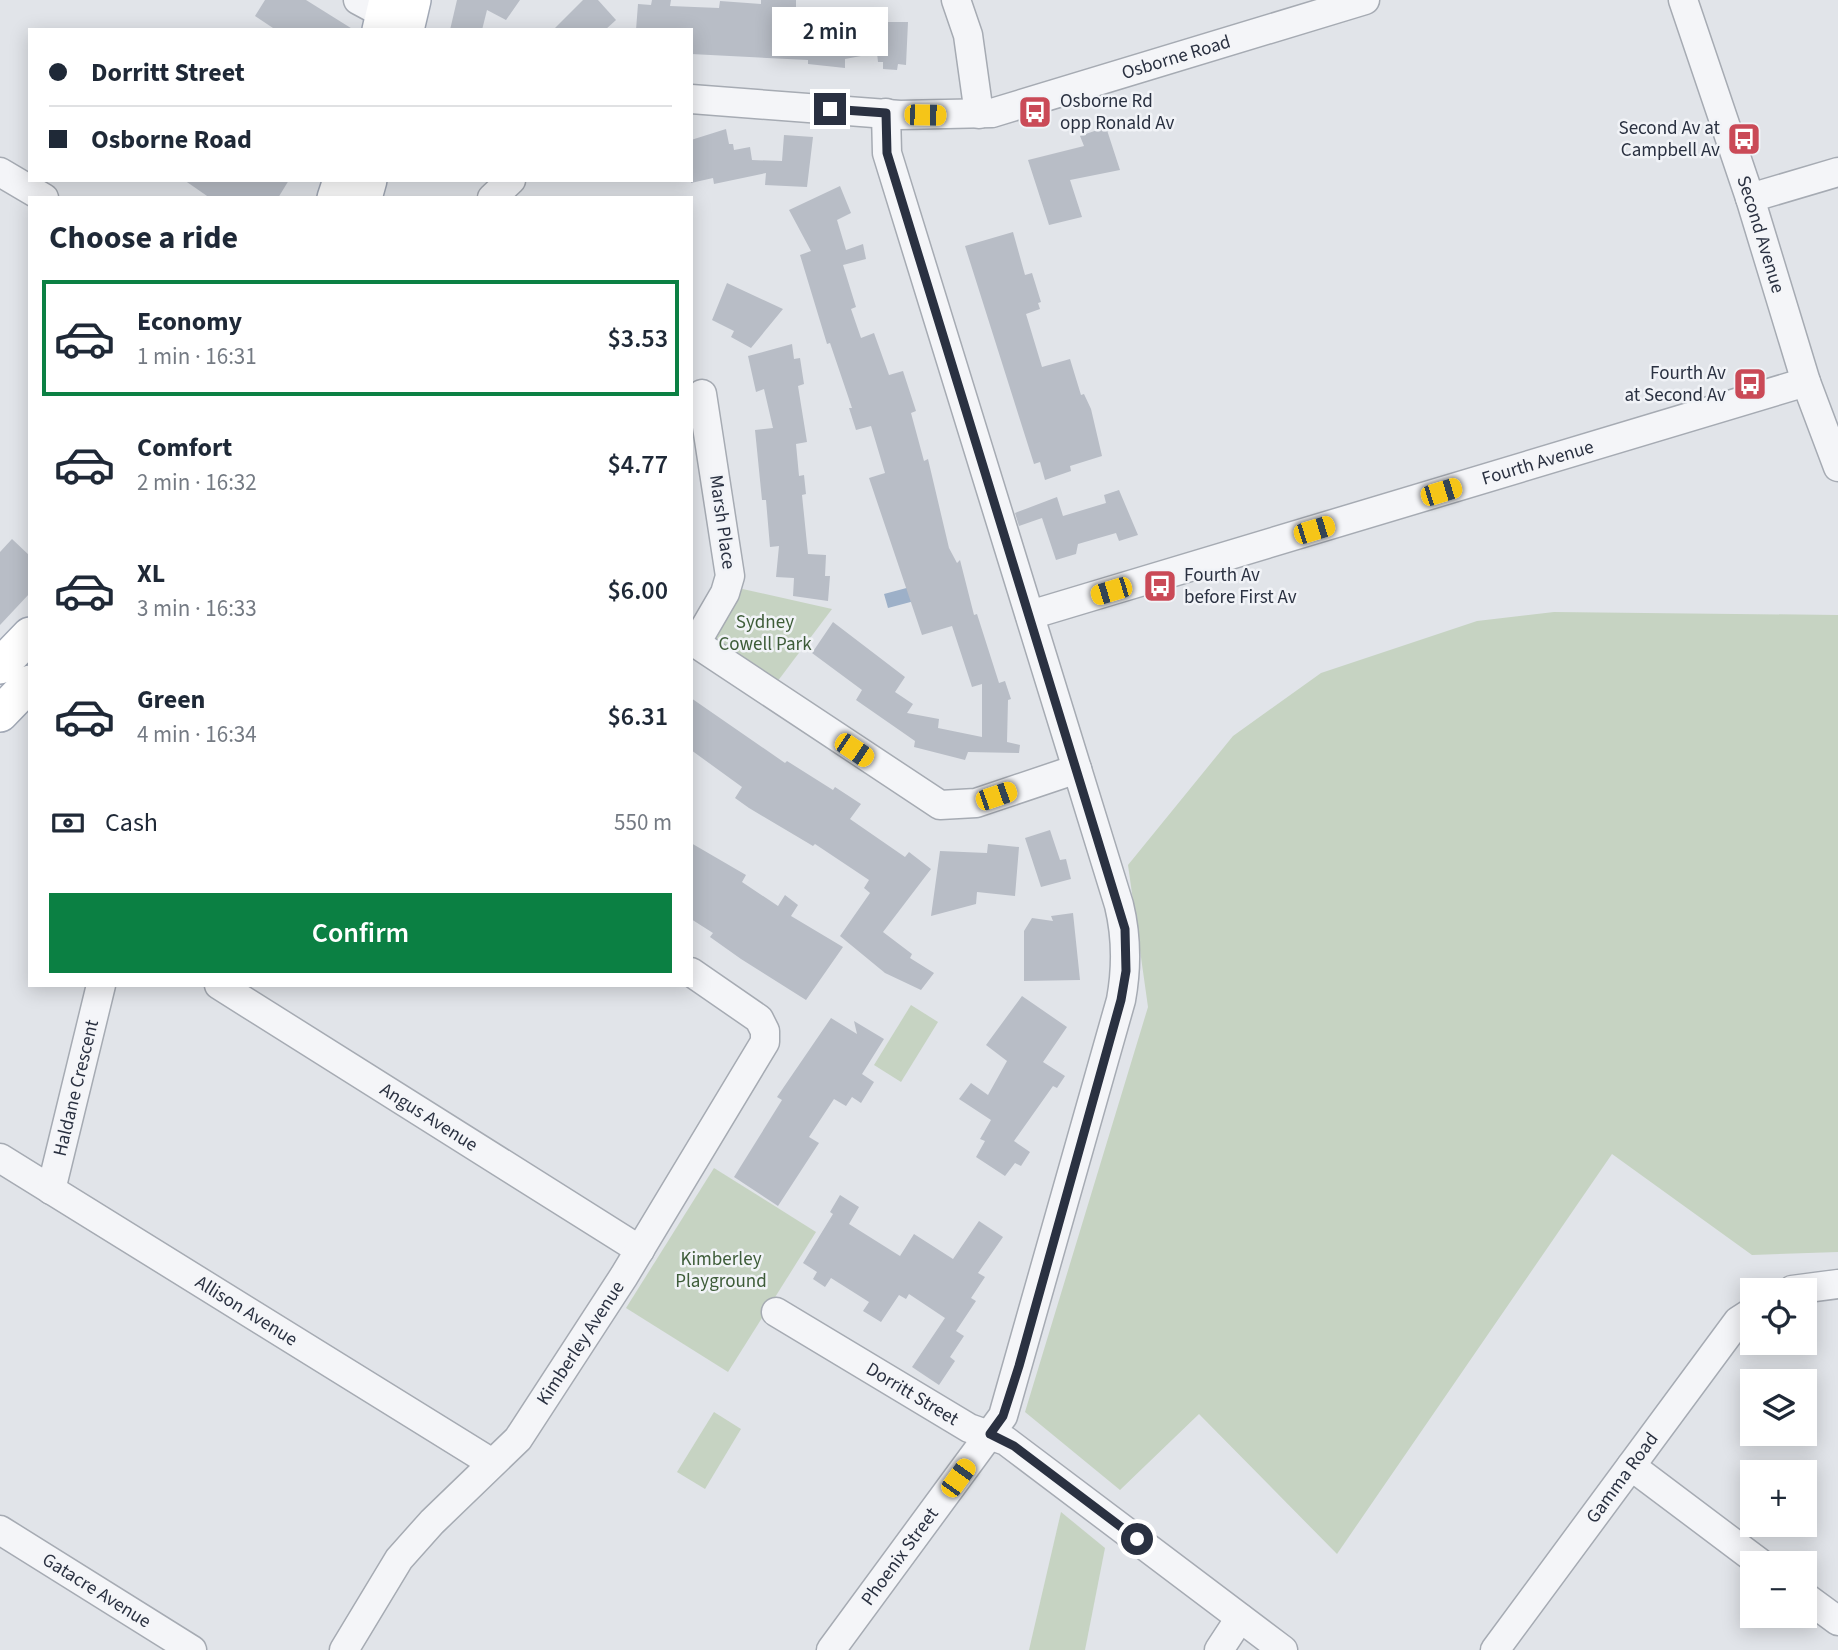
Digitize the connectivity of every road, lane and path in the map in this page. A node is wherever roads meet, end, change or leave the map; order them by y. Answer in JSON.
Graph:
{"nodes":[{"id":1,"x":956,"y":0,"type":"edge"},
{"id":2,"x":1365,"y":0,"type":"edge"},
{"id":3,"x":1683,"y":0,"type":"edge"},
{"id":4,"x":693,"y":99,"type":"edge"},
{"id":5,"x":886,"y":113,"type":"junction"},
{"id":6,"x":979,"y":114,"type":"junction"},
{"id":7,"x":0,"y":172,"type":"edge"},
{"id":8,"x":1838,"y":172,"type":"edge"},
{"id":9,"x":509,"y":182,"type":"edge"},
{"id":10,"x":41,"y":196,"type":"edge"},
{"id":11,"x":494,"y":196,"type":"edge"},
{"id":12,"x":1750,"y":198,"type":"junction"},
{"id":13,"x":1806,"y":382,"type":"junction"},
{"id":14,"x":702,"y":394,"type":"dead end"},
{"id":15,"x":1838,"y":467,"type":"edge"},
{"id":16,"x":1030,"y":615,"type":"junction"},
{"id":17,"x":28,"y":637,"type":"edge"},
{"id":18,"x":693,"y":641,"type":"edge"},
{"id":19,"x":0,"y":666,"type":"edge"},
{"id":20,"x":28,"y":685,"type":"edge"},
{"id":21,"x":0,"y":714,"type":"edge"},
{"id":22,"x":1077,"y":769,"type":"junction"},
{"id":23,"x":693,"y":973,"type":"edge"},
{"id":24,"x":101,"y":987,"type":"edge"},
{"id":25,"x":222,"y":987,"type":"edge"},
{"id":26,"x":0,"y":1158,"type":"edge"},
{"id":27,"x":51,"y":1190,"type":"junction"},
{"id":28,"x":640,"y":1250,"type":"junction"},
{"id":29,"x":1838,"y":1284,"type":"edge"},
{"id":30,"x":1817,"y":1287,"type":"edge"},
{"id":31,"x":776,"y":1312,"type":"dead end"},
{"id":32,"x":1740,"y":1320,"type":"edge"},
{"id":33,"x":990,"y":1434,"type":"junction"},
{"id":34,"x":492,"y":1463,"type":"junction"},
{"id":35,"x":1631,"y":1466,"type":"junction"},
{"id":36,"x":0,"y":1530,"type":"edge"},
{"id":37,"x":1744,"y":1551,"type":"edge"},
{"id":38,"x":1817,"y":1606,"type":"edge"},
{"id":39,"x":1240,"y":1618,"type":"junction"},
{"id":40,"x":1838,"y":1621,"type":"edge"},
{"id":41,"x":192,"y":1650,"type":"edge"},
{"id":42,"x":344,"y":1650,"type":"edge"},
{"id":43,"x":831,"y":1650,"type":"edge"},
{"id":44,"x":1219,"y":1650,"type":"edge"},
{"id":45,"x":1283,"y":1650,"type":"edge"},
{"id":46,"x":1495,"y":1650,"type":"edge"}],
"edges":[{"from":1,"to":6,"type":"street"},
{"from":2,"to":6,"type":"street","name":"Osborne Road"},
{"from":3,"to":12,"type":"street","name":"Second Avenue"},
{"from":4,"to":5,"type":"street","name":"Osborne Road"},
{"from":5,"to":6,"type":"street","name":"Osborne Road"},
{"from":5,"to":16,"type":"street","name":"Phoenix Street"},
{"from":7,"to":10,"type":"street"},
{"from":8,"to":12,"type":"street"},
{"from":9,"to":11,"type":"street"},
{"from":12,"to":13,"type":"street","name":"Second Avenue"},
{"from":13,"to":15,"type":"street","name":"Second Avenue"},
{"from":13,"to":16,"type":"street","name":"Fourth Avenue"},
{"from":14,"to":18,"type":"street","name":"Marsh Place"},
{"from":16,"to":22,"type":"street","name":"Phoenix Street"},
{"from":17,"to":19,"type":"main road"},
{"from":18,"to":22,"type":"street"},
{"from":20,"to":21,"type":"main road"},
{"from":22,"to":33,"type":"street","name":"Phoenix Street"},
{"from":23,"to":28,"type":"street","name":"Kimberley Avenue"},
{"from":24,"to":27,"type":"street","name":"Haldane Crescent"},
{"from":25,"to":28,"type":"street","name":"Angus Avenue"},
{"from":26,"to":27,"type":"street","name":"Allison Avenue"},
{"from":27,"to":34,"type":"street","name":"Allison Avenue"},
{"from":28,"to":34,"type":"street","name":"Kimberley Avenue"},
{"from":29,"to":30,"type":"street"},
{"from":31,"to":33,"type":"street","name":"Dorritt Street"},
{"from":32,"to":35,"type":"street","name":"Gamma Road"},
{"from":33,"to":39,"type":"street","name":"Dorritt Street"},
{"from":33,"to":43,"type":"street","name":"Phoenix Street"},
{"from":34,"to":42,"type":"street","name":"Kimberley Avenue"},
{"from":35,"to":37,"type":"street"},
{"from":35,"to":46,"type":"street","name":"Gamma Road"},
{"from":36,"to":41,"type":"street","name":"Gatacre Avenue"},
{"from":38,"to":40,"type":"street"},
{"from":39,"to":44,"type":"street"},
{"from":39,"to":45,"type":"street","name":"Dorritt Street"}]}
